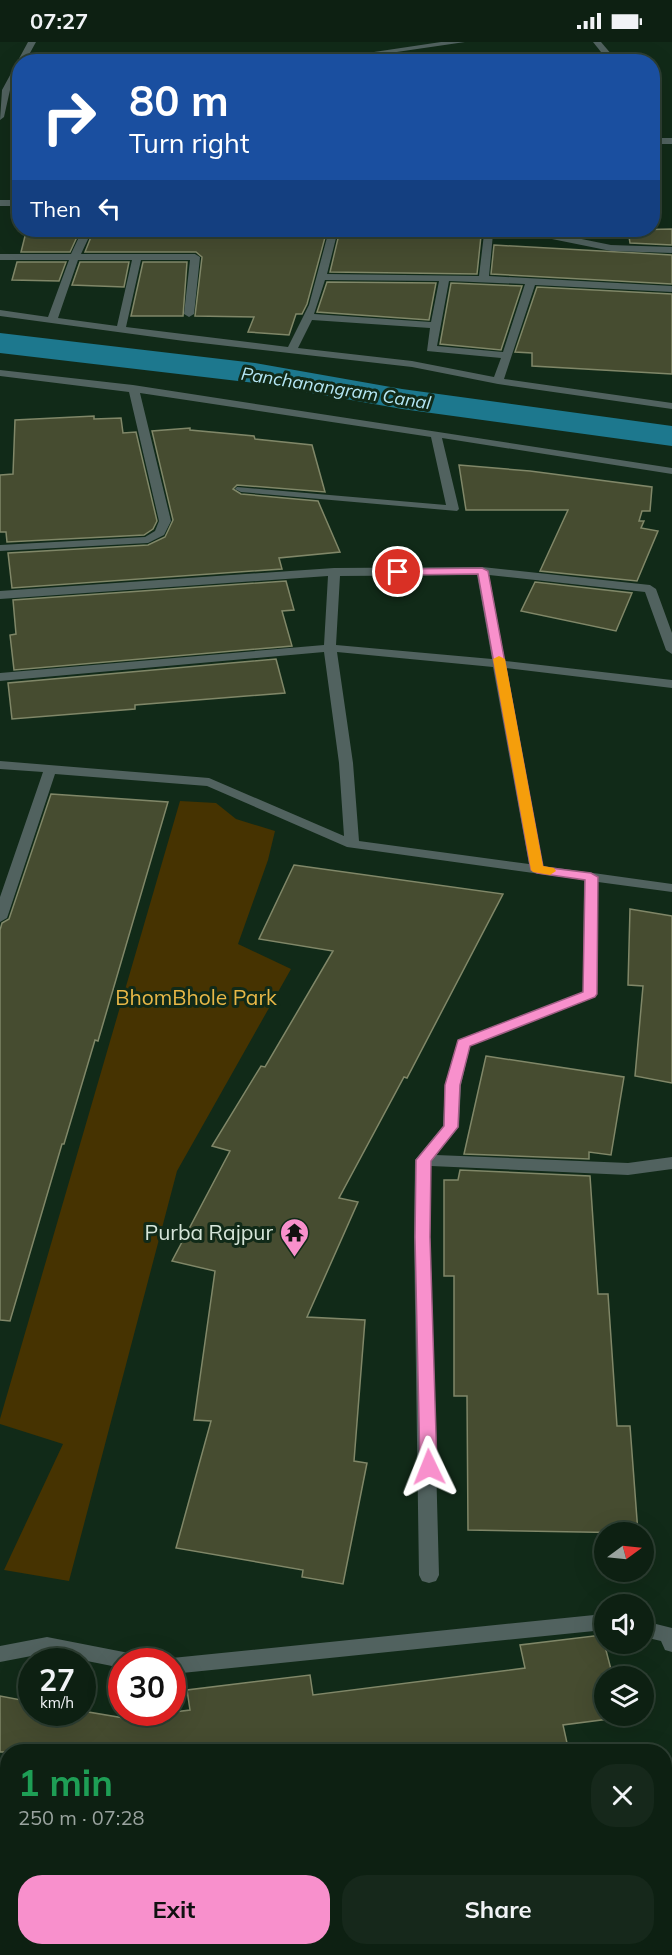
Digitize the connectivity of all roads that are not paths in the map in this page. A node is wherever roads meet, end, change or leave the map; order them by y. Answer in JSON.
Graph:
{"nodes":[{"id":1,"x":461,"y":42,"type":"edge"},
{"id":2,"x":597,"y":42,"type":"edge"},
{"id":3,"x":379,"y":54,"type":"edge"},
{"id":4,"x":607,"y":54,"type":"edge"},
{"id":5,"x":12,"y":78,"type":"edge"},
{"id":6,"x":0,"y":117,"type":"edge"},
{"id":7,"x":84,"y":237,"type":"dead end"},
{"id":8,"x":331,"y":237,"type":"edge"},
{"id":9,"x":488,"y":237,"type":"edge"},
{"id":10,"x":557,"y":237,"type":"edge"},
{"id":11,"x":672,"y":250,"type":"edge"},
{"id":12,"x":0,"y":257,"type":"edge"},
{"id":13,"x":137,"y":257,"type":"junction"},
{"id":14,"x":74,"y":258,"type":"junction"},
{"id":15,"x":320,"y":277,"type":"junction"},
{"id":16,"x":484,"y":279,"type":"junction"},
{"id":17,"x":444,"y":280,"type":"junction"},
{"id":18,"x":531,"y":282,"type":"junction"},
{"id":19,"x":672,"y":289,"type":"edge"},
{"id":20,"x":0,"y":314,"type":"edge"},
{"id":21,"x":189,"y":314,"type":"dead end"},
{"id":22,"x":308,"y":316,"type":"junction"},
{"id":23,"x":52,"y":320,"type":"junction"},
{"id":24,"x":435,"y":325,"type":"junction"},
{"id":25,"x":122,"y":329,"type":"junction"},
{"id":26,"x":292,"y":350,"type":"junction"},
{"id":27,"x":507,"y":355,"type":"junction"},
{"id":28,"x":0,"y":373,"type":"edge"},
{"id":29,"x":498,"y":381,"type":"junction"},
{"id":30,"x":133,"y":388,"type":"junction"},
{"id":31,"x":672,"y":406,"type":"edge"},
{"id":32,"x":436,"y":434,"type":"junction"},
{"id":33,"x":672,"y":471,"type":"edge"},
{"id":34,"x":241,"y":489,"type":"dead end"},
{"id":35,"x":0,"y":548,"type":"edge"},
{"id":36,"x":482,"y":571,"type":"junction"},
{"id":37,"x":334,"y":572,"type":"junction"},
{"id":38,"x":0,"y":594,"type":"edge"},
{"id":39,"x":330,"y":648,"type":"junction"},
{"id":40,"x":672,"y":650,"type":"edge"},
{"id":41,"x":500,"y":664,"type":"junction"},
{"id":42,"x":0,"y":677,"type":"edge"},
{"id":43,"x":672,"y":684,"type":"edge"},
{"id":44,"x":0,"y":765,"type":"edge"},
{"id":45,"x":50,"y":770,"type":"junction"},
{"id":46,"x":352,"y":844,"type":"junction"},
{"id":47,"x":537,"y":870,"type":"junction"},
{"id":48,"x":591,"y":877,"type":"junction"},
{"id":49,"x":672,"y":888,"type":"edge"},
{"id":50,"x":0,"y":918,"type":"edge"},
{"id":51,"x":423,"y":1160,"type":"junction"},
{"id":52,"x":672,"y":1163,"type":"edge"},
{"id":53,"x":429,"y":1575,"type":"dead end"},
{"id":54,"x":594,"y":1623,"type":"edge"},
{"id":55,"x":654,"y":1631,"type":"edge"},
{"id":56,"x":672,"y":1644,"type":"edge"},
{"id":57,"x":0,"y":1654,"type":"edge"},
{"id":58,"x":108,"y":1657,"type":"edge"},
{"id":59,"x":186,"y":1665,"type":"edge"}],
"edges":[{"from":1,"to":3,"type":"street"},
{"from":2,"to":4,"type":"street"},
{"from":5,"to":6,"type":"street"},
{"from":7,"to":14,"type":"street"},
{"from":8,"to":15,"type":"street"},
{"from":9,"to":16,"type":"street"},
{"from":10,"to":11,"type":"street"},
{"from":12,"to":14,"type":"street"},
{"from":13,"to":14,"type":"street"},
{"from":13,"to":21,"type":"street"},
{"from":13,"to":25,"type":"street"},
{"from":14,"to":23,"type":"street"},
{"from":15,"to":17,"type":"street"},
{"from":15,"to":22,"type":"street"},
{"from":16,"to":17,"type":"street"},
{"from":16,"to":18,"type":"street"},
{"from":17,"to":24,"type":"street"},
{"from":18,"to":19,"type":"street"},
{"from":18,"to":27,"type":"street"},
{"from":20,"to":23,"type":"street"},
{"from":22,"to":24,"type":"street"},
{"from":22,"to":26,"type":"street"},
{"from":23,"to":25,"type":"street"},
{"from":24,"to":27,"type":"street"},
{"from":25,"to":26,"type":"street"},
{"from":26,"to":29,"type":"street"},
{"from":27,"to":29,"type":"street"},
{"from":28,"to":30,"type":"street"},
{"from":29,"to":31,"type":"street"},
{"from":30,"to":32,"type":"street"},
{"from":30,"to":35,"type":"street"},
{"from":32,"to":33,"type":"street"},
{"from":32,"to":34,"type":"street"},
{"from":36,"to":37,"type":"street"},
{"from":36,"to":40,"type":"street"},
{"from":36,"to":41,"type":"street"},
{"from":37,"to":38,"type":"street"},
{"from":37,"to":39,"type":"street"},
{"from":39,"to":41,"type":"street"},
{"from":39,"to":42,"type":"street"},
{"from":39,"to":46,"type":"street"},
{"from":41,"to":43,"type":"street"},
{"from":41,"to":47,"type":"street"},
{"from":44,"to":45,"type":"street"},
{"from":45,"to":46,"type":"street"},
{"from":45,"to":50,"type":"street"},
{"from":46,"to":47,"type":"street"},
{"from":47,"to":48,"type":"street"},
{"from":48,"to":49,"type":"street"},
{"from":48,"to":51,"type":"street"},
{"from":51,"to":52,"type":"street"},
{"from":51,"to":53,"type":"street"},
{"from":54,"to":59,"type":"street"},
{"from":55,"to":56,"type":"street"},
{"from":57,"to":58,"type":"street"}]}
